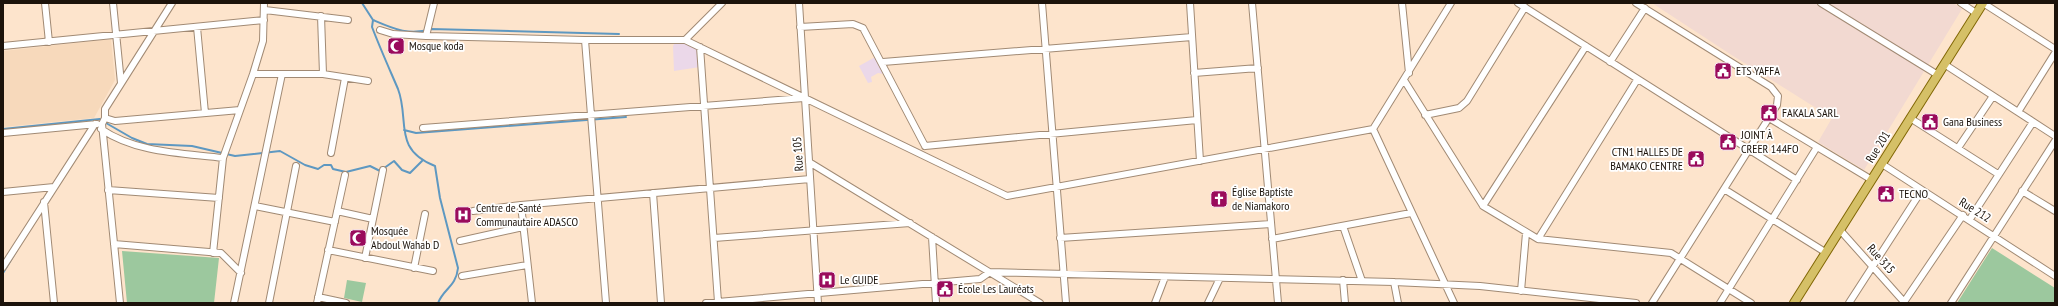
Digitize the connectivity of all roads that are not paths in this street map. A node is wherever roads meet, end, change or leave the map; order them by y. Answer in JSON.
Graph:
{"nodes":[{"id":1,"x":45,"y":3,"type":"edge"},
{"id":2,"x":113,"y":3,"type":"edge"},
{"id":3,"x":172,"y":3,"type":"edge"},
{"id":4,"x":264,"y":3,"type":"edge"},
{"id":5,"x":434,"y":3,"type":"edge"},
{"id":6,"x":722,"y":3,"type":"edge"},
{"id":7,"x":799,"y":3,"type":"edge"},
{"id":8,"x":1042,"y":3,"type":"edge"},
{"id":9,"x":1190,"y":3,"type":"edge"},
{"id":10,"x":1253,"y":3,"type":"edge"},
{"id":11,"x":1402,"y":3,"type":"edge"},
{"id":12,"x":1451,"y":3,"type":"edge"},
{"id":13,"x":1518,"y":3,"type":"edge"},
{"id":14,"x":1636,"y":3,"type":"edge"},
{"id":15,"x":1821,"y":3,"type":"edge"},
{"id":16,"x":1961,"y":3,"type":"edge"},
{"id":17,"x":1983,"y":3,"type":"edge"},
{"id":18,"x":1525,"y":7,"type":"junction"},
{"id":19,"x":1645,"y":8,"type":"junction"},
{"id":20,"x":265,"y":10,"type":"junction"},
{"id":21,"x":1976,"y":13,"type":"junction"},
{"id":22,"x":321,"y":16,"type":"junction"},
{"id":23,"x":264,"y":20,"type":"junction"},
{"id":24,"x":348,"y":20,"type":"dead end"},
{"id":25,"x":197,"y":27,"type":"junction"},
{"id":26,"x":800,"y":27,"type":"junction"},
{"id":27,"x":380,"y":30,"type":"dead end"},
{"id":28,"x":154,"y":31,"type":"junction"},
{"id":29,"x":117,"y":35,"type":"junction"},
{"id":30,"x":426,"y":36,"type":"junction"},
{"id":31,"x":1192,"y":37,"type":"junction"},
{"id":32,"x":585,"y":40,"type":"junction"},
{"id":33,"x":685,"y":40,"type":"junction"},
{"id":34,"x":49,"y":42,"type":"junction"},
{"id":35,"x":3,"y":46,"type":"edge"},
{"id":36,"x":1586,"y":46,"type":"junction"},
{"id":37,"x":700,"y":47,"type":"junction"},
{"id":38,"x":1044,"y":49,"type":"junction"},
{"id":39,"x":2055,"y":49,"type":"edge"},
{"id":40,"x":2055,"y":53,"type":"edge"},
{"id":41,"x":883,"y":62,"type":"junction"},
{"id":42,"x":1610,"y":62,"type":"junction"},
{"id":43,"x":1944,"y":64,"type":"junction"},
{"id":44,"x":1258,"y":68,"type":"junction"},
{"id":45,"x":1194,"y":73,"type":"junction"},
{"id":46,"x":1409,"y":73,"type":"junction"},
{"id":47,"x":254,"y":74,"type":"junction"},
{"id":48,"x":282,"y":74,"type":"junction"},
{"id":49,"x":323,"y":74,"type":"junction"},
{"id":50,"x":1938,"y":75,"type":"junction"},
{"id":51,"x":345,"y":78,"type":"junction"},
{"id":52,"x":1404,"y":80,"type":"junction"},
{"id":53,"x":1637,"y":80,"type":"junction"},
{"id":54,"x":368,"y":81,"type":"dead end"},
{"id":55,"x":121,"y":83,"type":"junction"},
{"id":56,"x":1993,"y":96,"type":"junction"},
{"id":57,"x":805,"y":98,"type":"junction"},
{"id":58,"x":704,"y":106,"type":"junction"},
{"id":59,"x":240,"y":110,"type":"junction"},
{"id":60,"x":2018,"y":112,"type":"junction"},
{"id":61,"x":205,"y":113,"type":"junction"},
{"id":62,"x":591,"y":115,"type":"junction"},
{"id":63,"x":1425,"y":115,"type":"junction"},
{"id":64,"x":1769,"y":118,"type":"junction"},
{"id":65,"x":1910,"y":118,"type":"junction"},
{"id":66,"x":1197,"y":120,"type":"junction"},
{"id":67,"x":2033,"y":122,"type":"junction"},
{"id":68,"x":95,"y":124,"type":"junction"},
{"id":69,"x":103,"y":124,"type":"junction"},
{"id":70,"x":423,"y":128,"type":"dead end"},
{"id":71,"x":1373,"y":130,"type":"junction"},
{"id":72,"x":3,"y":133,"type":"edge"},
{"id":73,"x":1052,"y":134,"type":"junction"},
{"id":74,"x":2055,"y":136,"type":"edge"},
{"id":75,"x":2055,"y":141,"type":"edge"},
{"id":76,"x":925,"y":146,"type":"junction"},
{"id":77,"x":1817,"y":147,"type":"junction"},
{"id":78,"x":1265,"y":148,"type":"junction"},
{"id":79,"x":1958,"y":148,"type":"junction"},
{"id":80,"x":1749,"y":150,"type":"junction"},
{"id":81,"x":2049,"y":150,"type":"junction"},
{"id":82,"x":331,"y":153,"type":"dead end"},
{"id":83,"x":920,"y":153,"type":"junction"},
{"id":84,"x":2055,"y":154,"type":"edge"},
{"id":85,"x":223,"y":158,"type":"junction"},
{"id":86,"x":1200,"y":161,"type":"junction"},
{"id":87,"x":809,"y":162,"type":"junction"},
{"id":88,"x":1882,"y":164,"type":"junction"},
{"id":89,"x":296,"y":166,"type":"dead end"},
{"id":90,"x":383,"y":170,"type":"dead end"},
{"id":91,"x":1998,"y":174,"type":"junction"},
{"id":92,"x":345,"y":175,"type":"dead end"},
{"id":93,"x":810,"y":180,"type":"junction"},
{"id":94,"x":1797,"y":180,"type":"junction"},
{"id":95,"x":1872,"y":180,"type":"junction"},
{"id":96,"x":54,"y":187,"type":"junction"},
{"id":97,"x":1056,"y":187,"type":"junction"},
{"id":98,"x":710,"y":188,"type":"junction"},
{"id":99,"x":1724,"y":188,"type":"junction"},
{"id":100,"x":108,"y":190,"type":"junction"},
{"id":101,"x":1922,"y":190,"type":"junction"},
{"id":102,"x":2022,"y":191,"type":"junction"},
{"id":103,"x":3,"y":192,"type":"edge"},
{"id":104,"x":653,"y":193,"type":"junction"},
{"id":105,"x":219,"y":198,"type":"junction"},
{"id":106,"x":597,"y":199,"type":"junction"},
{"id":107,"x":44,"y":202,"type":"junction"},
{"id":108,"x":521,"y":205,"type":"junction"},
{"id":109,"x":255,"y":206,"type":"junction"},
{"id":110,"x":1483,"y":206,"type":"junction"},
{"id":111,"x":473,"y":211,"type":"dead end"},
{"id":112,"x":337,"y":212,"type":"junction"},
{"id":113,"x":2055,"y":212,"type":"edge"},
{"id":114,"x":288,"y":213,"type":"junction"},
{"id":115,"x":1411,"y":213,"type":"junction"},
{"id":116,"x":425,"y":214,"type":"dead end"},
{"id":117,"x":1963,"y":215,"type":"junction"},
{"id":118,"x":373,"y":219,"type":"junction"},
{"id":119,"x":1970,"y":219,"type":"junction"},
{"id":120,"x":1772,"y":220,"type":"junction"},
{"id":121,"x":334,"y":222,"type":"junction"},
{"id":122,"x":910,"y":223,"type":"junction"},
{"id":123,"x":1271,"y":224,"type":"junction"},
{"id":124,"x":1343,"y":226,"type":"junction"},
{"id":125,"x":523,"y":227,"type":"junction"},
{"id":126,"x":1840,"y":230,"type":"junction"},
{"id":127,"x":814,"y":231,"type":"junction"},
{"id":128,"x":1526,"y":233,"type":"junction"},
{"id":129,"x":1994,"y":235,"type":"junction"},
{"id":130,"x":932,"y":237,"type":"junction"},
{"id":131,"x":714,"y":238,"type":"junction"},
{"id":132,"x":1060,"y":238,"type":"junction"},
{"id":133,"x":1272,"y":239,"type":"junction"},
{"id":134,"x":1538,"y":239,"type":"junction"},
{"id":135,"x":460,"y":241,"type":"dead end"},
{"id":136,"x":114,"y":244,"type":"junction"},
{"id":137,"x":328,"y":250,"type":"junction"},
{"id":138,"x":1825,"y":252,"type":"junction"},
{"id":139,"x":213,"y":253,"type":"junction"},
{"id":140,"x":365,"y":258,"type":"junction"},
{"id":141,"x":1680,"y":258,"type":"junction"},
{"id":142,"x":528,"y":265,"type":"junction"},
{"id":143,"x":1872,"y":266,"type":"junction"},
{"id":144,"x":3,"y":267,"type":"edge"},
{"id":145,"x":414,"y":268,"type":"junction"},
{"id":146,"x":433,"y":271,"type":"dead end"},
{"id":147,"x":241,"y":272,"type":"junction"},
{"id":148,"x":990,"y":272,"type":"junction"},
{"id":149,"x":1063,"y":274,"type":"junction"},
{"id":150,"x":462,"y":276,"type":"dead end"},
{"id":151,"x":1166,"y":276,"type":"junction"},
{"id":152,"x":2055,"y":276,"type":"edge"},
{"id":153,"x":1220,"y":278,"type":"junction"},
{"id":154,"x":1276,"y":279,"type":"junction"},
{"id":155,"x":1343,"y":280,"type":"junction"},
{"id":156,"x":1362,"y":281,"type":"junction"},
{"id":157,"x":1394,"y":282,"type":"junction"},
{"id":158,"x":935,"y":283,"type":"junction"},
{"id":159,"x":1445,"y":284,"type":"junction"},
{"id":160,"x":1729,"y":289,"type":"junction"},
{"id":161,"x":1521,"y":291,"type":"junction"},
{"id":162,"x":817,"y":293,"type":"junction"},
{"id":163,"x":318,"y":300,"type":"edge"},
{"id":164,"x":718,"y":302,"type":"junction"},
{"id":165,"x":1905,"y":302,"type":"edge"},
{"id":166,"x":54,"y":303,"type":"edge"},
{"id":167,"x":120,"y":303,"type":"edge"},
{"id":168,"x":234,"y":303,"type":"edge"},
{"id":169,"x":269,"y":303,"type":"edge"},
{"id":170,"x":346,"y":303,"type":"edge"},
{"id":171,"x":532,"y":303,"type":"edge"},
{"id":172,"x":606,"y":303,"type":"edge"},
{"id":173,"x":661,"y":303,"type":"edge"},
{"id":174,"x":708,"y":303,"type":"edge"},
{"id":175,"x":818,"y":303,"type":"edge"},
{"id":176,"x":936,"y":303,"type":"edge"},
{"id":177,"x":1040,"y":303,"type":"edge"},
{"id":178,"x":1066,"y":303,"type":"edge"},
{"id":179,"x":1155,"y":303,"type":"edge"},
{"id":180,"x":1208,"y":303,"type":"edge"},
{"id":181,"x":1278,"y":303,"type":"edge"},
{"id":182,"x":1345,"y":303,"type":"edge"},
{"id":183,"x":1398,"y":303,"type":"edge"},
{"id":184,"x":1454,"y":303,"type":"edge"},
{"id":185,"x":1636,"y":303,"type":"edge"},
{"id":186,"x":1652,"y":303,"type":"edge"},
{"id":187,"x":1720,"y":303,"type":"edge"},
{"id":188,"x":1751,"y":303,"type":"edge"},
{"id":189,"x":1794,"y":303,"type":"edge"},
{"id":190,"x":1849,"y":303,"type":"edge"},
{"id":191,"x":1951,"y":303,"type":"edge"}],
"edges":[{"from":1,"to":34,"type":"street"},
{"from":2,"to":29,"type":"street"},
{"from":3,"to":28,"type":"street"},
{"from":4,"to":20,"type":"street"},
{"from":5,"to":30,"type":"street"},
{"from":6,"to":33,"type":"street"},
{"from":7,"to":26,"type":"street","name":"Rue 105"},
{"from":8,"to":38,"type":"street"},
{"from":9,"to":31,"type":"street"},
{"from":10,"to":44,"type":"street"},
{"from":11,"to":46,"type":"street"},
{"from":12,"to":46,"type":"street"},
{"from":13,"to":18,"type":"street"},
{"from":14,"to":19,"type":"street"},
{"from":15,"to":50,"type":"street"},
{"from":16,"to":21,"type":"street"},
{"from":17,"to":21,"type":"main road","name":"Rue 201"},
{"from":17,"to":39,"type":"street"},
{"from":18,"to":36,"type":"street"},
{"from":18,"to":63,"type":"street"},
{"from":19,"to":42,"type":"street"},
{"from":19,"to":64,"type":"street"},
{"from":20,"to":22,"type":"street"},
{"from":20,"to":23,"type":"street"},
{"from":21,"to":43,"type":"main road","name":"Rue 201"},
{"from":22,"to":24,"type":"street"},
{"from":22,"to":49,"type":"street"},
{"from":23,"to":25,"type":"street"},
{"from":23,"to":47,"type":"street"},
{"from":25,"to":28,"type":"street"},
{"from":25,"to":61,"type":"street"},
{"from":26,"to":41,"type":"street"},
{"from":26,"to":57,"type":"street","name":"Rue 105"},
{"from":27,"to":30,"type":"street"},
{"from":28,"to":29,"type":"street"},
{"from":28,"to":55,"type":"street"},
{"from":29,"to":34,"type":"street"},
{"from":29,"to":55,"type":"street"},
{"from":30,"to":32,"type":"street"},
{"from":31,"to":38,"type":"street"},
{"from":31,"to":45,"type":"street"},
{"from":32,"to":33,"type":"street"},
{"from":32,"to":62,"type":"street"},
{"from":33,"to":37,"type":"street"},
{"from":34,"to":35,"type":"street"},
{"from":36,"to":42,"type":"street"},
{"from":36,"to":110,"type":"street"},
{"from":37,"to":57,"type":"street"},
{"from":37,"to":58,"type":"street"},
{"from":38,"to":41,"type":"street"},
{"from":38,"to":73,"type":"street"},
{"from":40,"to":60,"type":"street"},
{"from":41,"to":76,"type":"street"},
{"from":42,"to":53,"type":"street"},
{"from":43,"to":50,"type":"main road","name":"Rue 201"},
{"from":43,"to":56,"type":"street"},
{"from":44,"to":45,"type":"street"},
{"from":44,"to":78,"type":"street"},
{"from":45,"to":66,"type":"street"},
{"from":46,"to":52,"type":"street"},
{"from":47,"to":48,"type":"street"},
{"from":47,"to":59,"type":"street"},
{"from":48,"to":49,"type":"street"},
{"from":48,"to":109,"type":"street"},
{"from":49,"to":51,"type":"street"},
{"from":50,"to":65,"type":"main road","name":"Rue 201"},
{"from":51,"to":54,"type":"street"},
{"from":51,"to":82,"type":"street"},
{"from":52,"to":63,"type":"street"},
{"from":52,"to":71,"type":"street"},
{"from":53,"to":80,"type":"street"},
{"from":53,"to":134,"type":"street"},
{"from":55,"to":69,"type":"street"},
{"from":56,"to":60,"type":"street"},
{"from":56,"to":79,"type":"street"},
{"from":57,"to":58,"type":"street"},
{"from":57,"to":83,"type":"street"},
{"from":57,"to":87,"type":"street","name":"Rue 105"},
{"from":58,"to":62,"type":"street"},
{"from":58,"to":98,"type":"street"},
{"from":59,"to":61,"type":"street"},
{"from":59,"to":85,"type":"street"},
{"from":60,"to":67,"type":"street"},
{"from":61,"to":69,"type":"street"},
{"from":62,"to":70,"type":"street"},
{"from":62,"to":106,"type":"street"},
{"from":63,"to":110,"type":"street"},
{"from":64,"to":77,"type":"street"},
{"from":64,"to":80,"type":"street"},
{"from":65,"to":79,"type":"street"},
{"from":65,"to":88,"type":"main road","name":"Rue 201"},
{"from":66,"to":73,"type":"street"},
{"from":66,"to":86,"type":"street"},
{"from":67,"to":74,"type":"street"},
{"from":67,"to":91,"type":"street"},
{"from":68,"to":69,"type":"street"},
{"from":68,"to":72,"type":"street"},
{"from":68,"to":96,"type":"street"},
{"from":69,"to":85,"type":"street"},
{"from":69,"to":100,"type":"street"},
{"from":71,"to":78,"type":"street"},
{"from":71,"to":115,"type":"street"},
{"from":73,"to":76,"type":"street"},
{"from":73,"to":97,"type":"street"},
{"from":75,"to":81,"type":"street"},
{"from":76,"to":83,"type":"street"},
{"from":77,"to":94,"type":"street"},
{"from":77,"to":95,"type":"street"},
{"from":78,"to":86,"type":"street"},
{"from":78,"to":123,"type":"street"},
{"from":79,"to":91,"type":"street"},
{"from":80,"to":94,"type":"street"},
{"from":80,"to":99,"type":"street"},
{"from":81,"to":84,"type":"street"},
{"from":81,"to":102,"type":"street"},
{"from":83,"to":97,"type":"street"},
{"from":85,"to":105,"type":"street"},
{"from":86,"to":97,"type":"street"},
{"from":87,"to":93,"type":"street","name":"Rue 105"},
{"from":87,"to":122,"type":"street"},
{"from":88,"to":95,"type":"main road","name":"Rue 201"},
{"from":88,"to":101,"type":"street","name":"Rue 212"},
{"from":89,"to":114,"type":"street"},
{"from":90,"to":118,"type":"street"},
{"from":91,"to":119,"type":"street"},
{"from":92,"to":112,"type":"street"},
{"from":93,"to":98,"type":"street"},
{"from":93,"to":127,"type":"street","name":"Rue 105"},
{"from":94,"to":120,"type":"street"},
{"from":95,"to":126,"type":"main road","name":"Rue 201"},
{"from":96,"to":103,"type":"street"},
{"from":96,"to":107,"type":"street"},
{"from":97,"to":132,"type":"street"},
{"from":98,"to":104,"type":"street"},
{"from":98,"to":131,"type":"street"},
{"from":99,"to":120,"type":"street"},
{"from":99,"to":141,"type":"street"},
{"from":100,"to":105,"type":"street"},
{"from":100,"to":136,"type":"street"},
{"from":101,"to":117,"type":"street","name":"Rue 212"},
{"from":101,"to":143,"type":"street"},
{"from":102,"to":113,"type":"street"},
{"from":102,"to":129,"type":"street"},
{"from":104,"to":106,"type":"street"},
{"from":104,"to":173,"type":"street"},
{"from":105,"to":139,"type":"street"},
{"from":106,"to":108,"type":"street"},
{"from":106,"to":172,"type":"street"},
{"from":107,"to":144,"type":"street"},
{"from":107,"to":166,"type":"street"},
{"from":108,"to":111,"type":"street"},
{"from":108,"to":125,"type":"street"},
{"from":109,"to":114,"type":"street"},
{"from":109,"to":147,"type":"street"},
{"from":110,"to":128,"type":"street"},
{"from":112,"to":118,"type":"street"},
{"from":112,"to":121,"type":"street"},
{"from":114,"to":121,"type":"street"},
{"from":114,"to":169,"type":"street"},
{"from":115,"to":124,"type":"street"},
{"from":115,"to":159,"type":"street"},
{"from":116,"to":145,"type":"street"},
{"from":117,"to":119,"type":"street","name":"Rue 212"},
{"from":117,"to":165,"type":"street"},
{"from":118,"to":140,"type":"street"},
{"from":119,"to":129,"type":"street","name":"Rue 212"},
{"from":120,"to":138,"type":"street"},
{"from":120,"to":160,"type":"street"},
{"from":121,"to":137,"type":"street"},
{"from":122,"to":127,"type":"street"},
{"from":122,"to":130,"type":"street"},
{"from":123,"to":132,"type":"street"},
{"from":123,"to":133,"type":"street"},
{"from":124,"to":133,"type":"street"},
{"from":124,"to":156,"type":"street"},
{"from":125,"to":135,"type":"street"},
{"from":125,"to":142,"type":"street"},
{"from":126,"to":138,"type":"main road","name":"Rue 201"},
{"from":126,"to":143,"type":"street","name":"Rue 315"},
{"from":127,"to":131,"type":"street"},
{"from":127,"to":162,"type":"street","name":"Rue 105"},
{"from":128,"to":134,"type":"street"},
{"from":128,"to":161,"type":"street"},
{"from":129,"to":152,"type":"street","name":"Rue 212"},
{"from":129,"to":191,"type":"street"},
{"from":130,"to":148,"type":"street"},
{"from":130,"to":158,"type":"street"},
{"from":131,"to":164,"type":"street"},
{"from":132,"to":149,"type":"street"},
{"from":133,"to":154,"type":"street"},
{"from":134,"to":141,"type":"street"},
{"from":136,"to":139,"type":"street"},
{"from":136,"to":167,"type":"street"},
{"from":137,"to":140,"type":"street"},
{"from":137,"to":163,"type":"street"},
{"from":138,"to":189,"type":"main road","name":"Rue 201"},
{"from":139,"to":147,"type":"street"},
{"from":140,"to":145,"type":"street"},
{"from":141,"to":160,"type":"street"},
{"from":141,"to":186,"type":"street"},
{"from":142,"to":150,"type":"street"},
{"from":142,"to":171,"type":"street"},
{"from":143,"to":165,"type":"street","name":"Rue 315"},
{"from":143,"to":190,"type":"street"},
{"from":145,"to":146,"type":"street"},
{"from":147,"to":168,"type":"street"},
{"from":148,"to":149,"type":"street"},
{"from":148,"to":158,"type":"street"},
{"from":148,"to":177,"type":"street"},
{"from":149,"to":151,"type":"street"},
{"from":149,"to":178,"type":"street"},
{"from":151,"to":153,"type":"street"},
{"from":151,"to":179,"type":"street"},
{"from":153,"to":154,"type":"street"},
{"from":153,"to":180,"type":"street"},
{"from":154,"to":155,"type":"street"},
{"from":154,"to":181,"type":"street"},
{"from":155,"to":156,"type":"street"},
{"from":155,"to":182,"type":"street"},
{"from":156,"to":157,"type":"street"},
{"from":157,"to":159,"type":"street"},
{"from":157,"to":183,"type":"street"},
{"from":158,"to":162,"type":"street"},
{"from":158,"to":176,"type":"street"},
{"from":159,"to":161,"type":"street"},
{"from":159,"to":184,"type":"street"},
{"from":160,"to":187,"type":"street"},
{"from":160,"to":188,"type":"street"},
{"from":161,"to":185,"type":"street"},
{"from":162,"to":164,"type":"street"},
{"from":162,"to":175,"type":"street","name":"Rue 105"},
{"from":163,"to":170,"type":"street"},
{"from":164,"to":174,"type":"street"}]}
